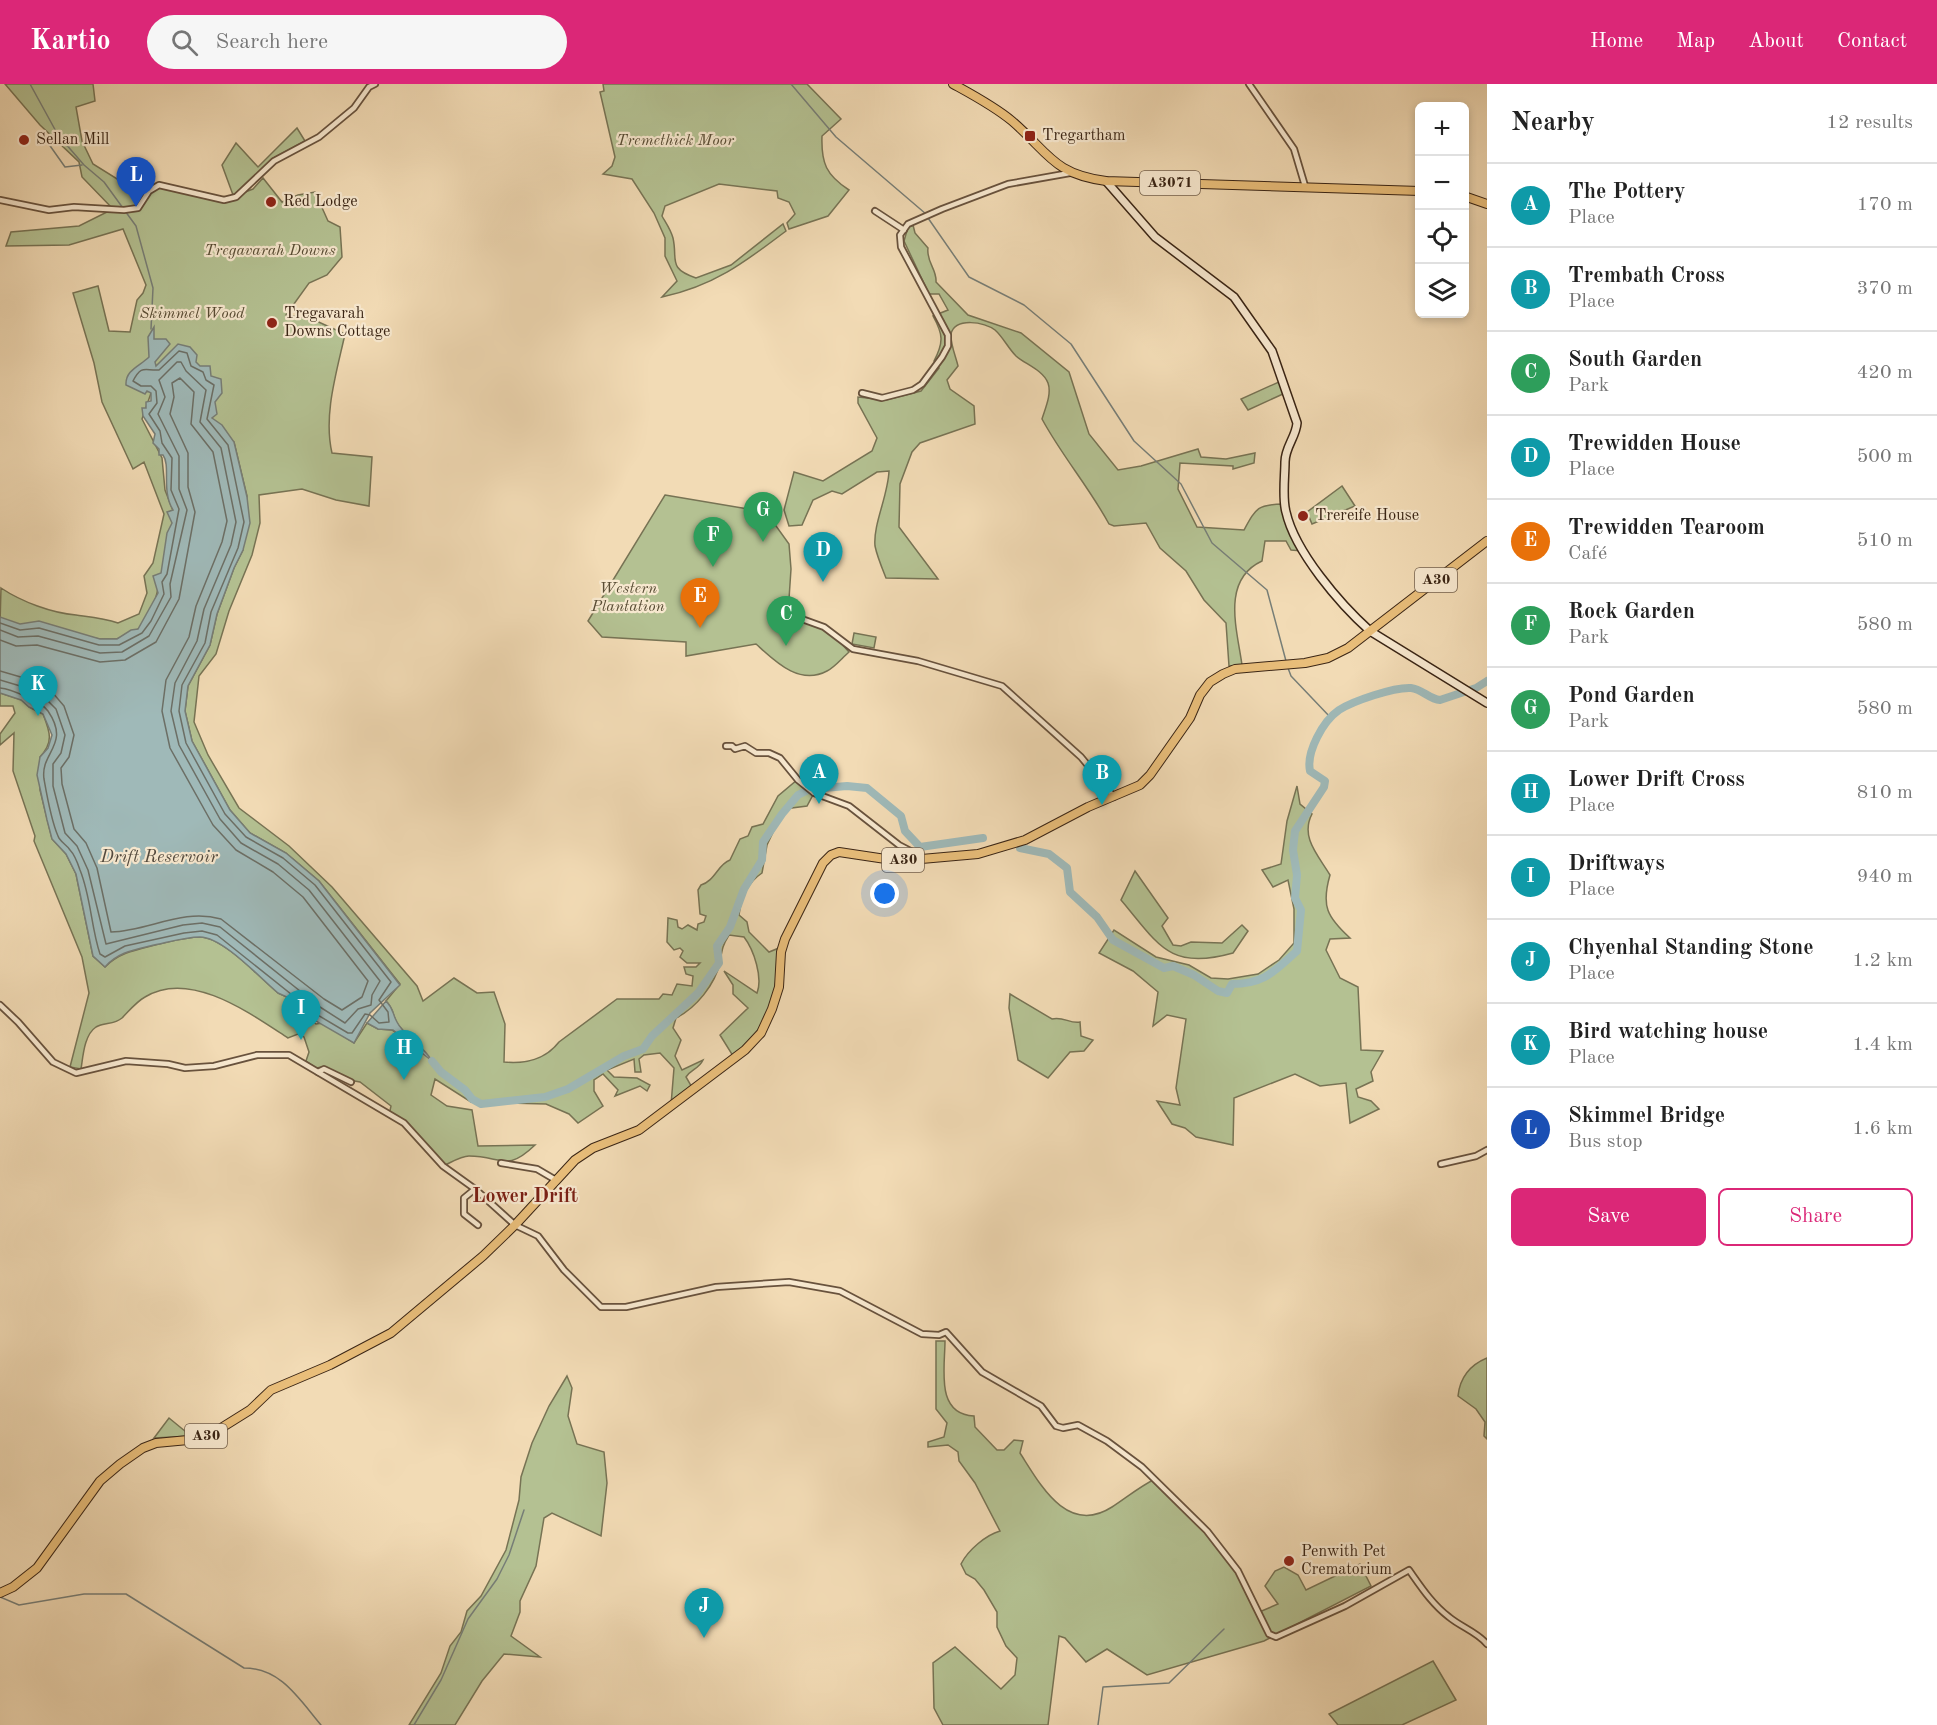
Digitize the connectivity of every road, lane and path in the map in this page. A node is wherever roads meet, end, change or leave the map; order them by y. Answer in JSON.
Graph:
{"nodes":[{"id":1,"x":375,"y":84,"type":"edge"},
{"id":2,"x":953,"y":84,"type":"edge"},
{"id":3,"x":1249,"y":84,"type":"edge"},
{"id":4,"x":1070,"y":173,"type":"junction"},
{"id":5,"x":1106,"y":181,"type":"junction"},
{"id":6,"x":1305,"y":186,"type":"junction"},
{"id":7,"x":1415,"y":191,"type":"edge"},
{"id":8,"x":1469,"y":198,"type":"edge"},
{"id":9,"x":0,"y":200,"type":"edge"},
{"id":10,"x":1487,"y":204,"type":"edge"},
{"id":11,"x":875,"y":211,"type":"dead end"},
{"id":12,"x":904,"y":230,"type":"junction"},
{"id":13,"x":862,"y":393,"type":"dead end"},
{"id":14,"x":1487,"y":541,"type":"edge"},
{"id":15,"x":788,"y":614,"type":"dead end"},
{"id":16,"x":1370,"y":631,"type":"junction"},
{"id":17,"x":1487,"y":703,"type":"edge"},
{"id":18,"x":726,"y":746,"type":"dead end"},
{"id":19,"x":1114,"y":797,"type":"junction"},
{"id":20,"x":924,"y":858,"type":"junction"},
{"id":21,"x":0,"y":1005,"type":"edge"},
{"id":22,"x":318,"y":1072,"type":"junction"},
{"id":23,"x":351,"y":1082,"type":"dead end"},
{"id":24,"x":1487,"y":1150,"type":"edge"},
{"id":25,"x":501,"y":1163,"type":"dead end"},
{"id":26,"x":1441,"y":1164,"type":"dead end"},
{"id":27,"x":554,"y":1179,"type":"junction"},
{"id":28,"x":475,"y":1190,"type":"junction"},
{"id":29,"x":515,"y":1225,"type":"junction"},
{"id":30,"x":478,"y":1226,"type":"dead end"},
{"id":31,"x":0,"y":1593,"type":"edge"},
{"id":32,"x":1487,"y":1644,"type":"edge"}],
"edges":[{"from":1,"to":9,"type":"street"},
{"from":2,"to":4,"type":"main road","number":"A3071"},
{"from":3,"to":6,"type":"street"},
{"from":4,"to":5,"type":"main road","number":"A3071"},
{"from":4,"to":12,"type":"street"},
{"from":5,"to":6,"type":"main road","number":"A3071"},
{"from":5,"to":16,"type":"main road"},
{"from":6,"to":7,"type":"main road","number":"A3071"},
{"from":8,"to":10,"type":"main road"},
{"from":11,"to":12,"type":"street"},
{"from":12,"to":13,"type":"street"},
{"from":14,"to":16,"type":"main road","number":"A30"},
{"from":15,"to":19,"type":"street"},
{"from":16,"to":17,"type":"main road"},
{"from":16,"to":19,"type":"main road","number":"A30"},
{"from":18,"to":20,"type":"street"},
{"from":19,"to":20,"type":"main road","number":"A30"},
{"from":20,"to":27,"type":"main road","number":"A30"},
{"from":21,"to":22,"type":"street"},
{"from":22,"to":23,"type":"street"},
{"from":22,"to":28,"type":"street"},
{"from":24,"to":26,"type":"street"},
{"from":25,"to":27,"type":"street"},
{"from":27,"to":29,"type":"main road","number":"A30"},
{"from":28,"to":29,"type":"street"},
{"from":28,"to":30,"type":"street"},
{"from":29,"to":31,"type":"main road","number":"A30"},
{"from":29,"to":32,"type":"street"}]}
